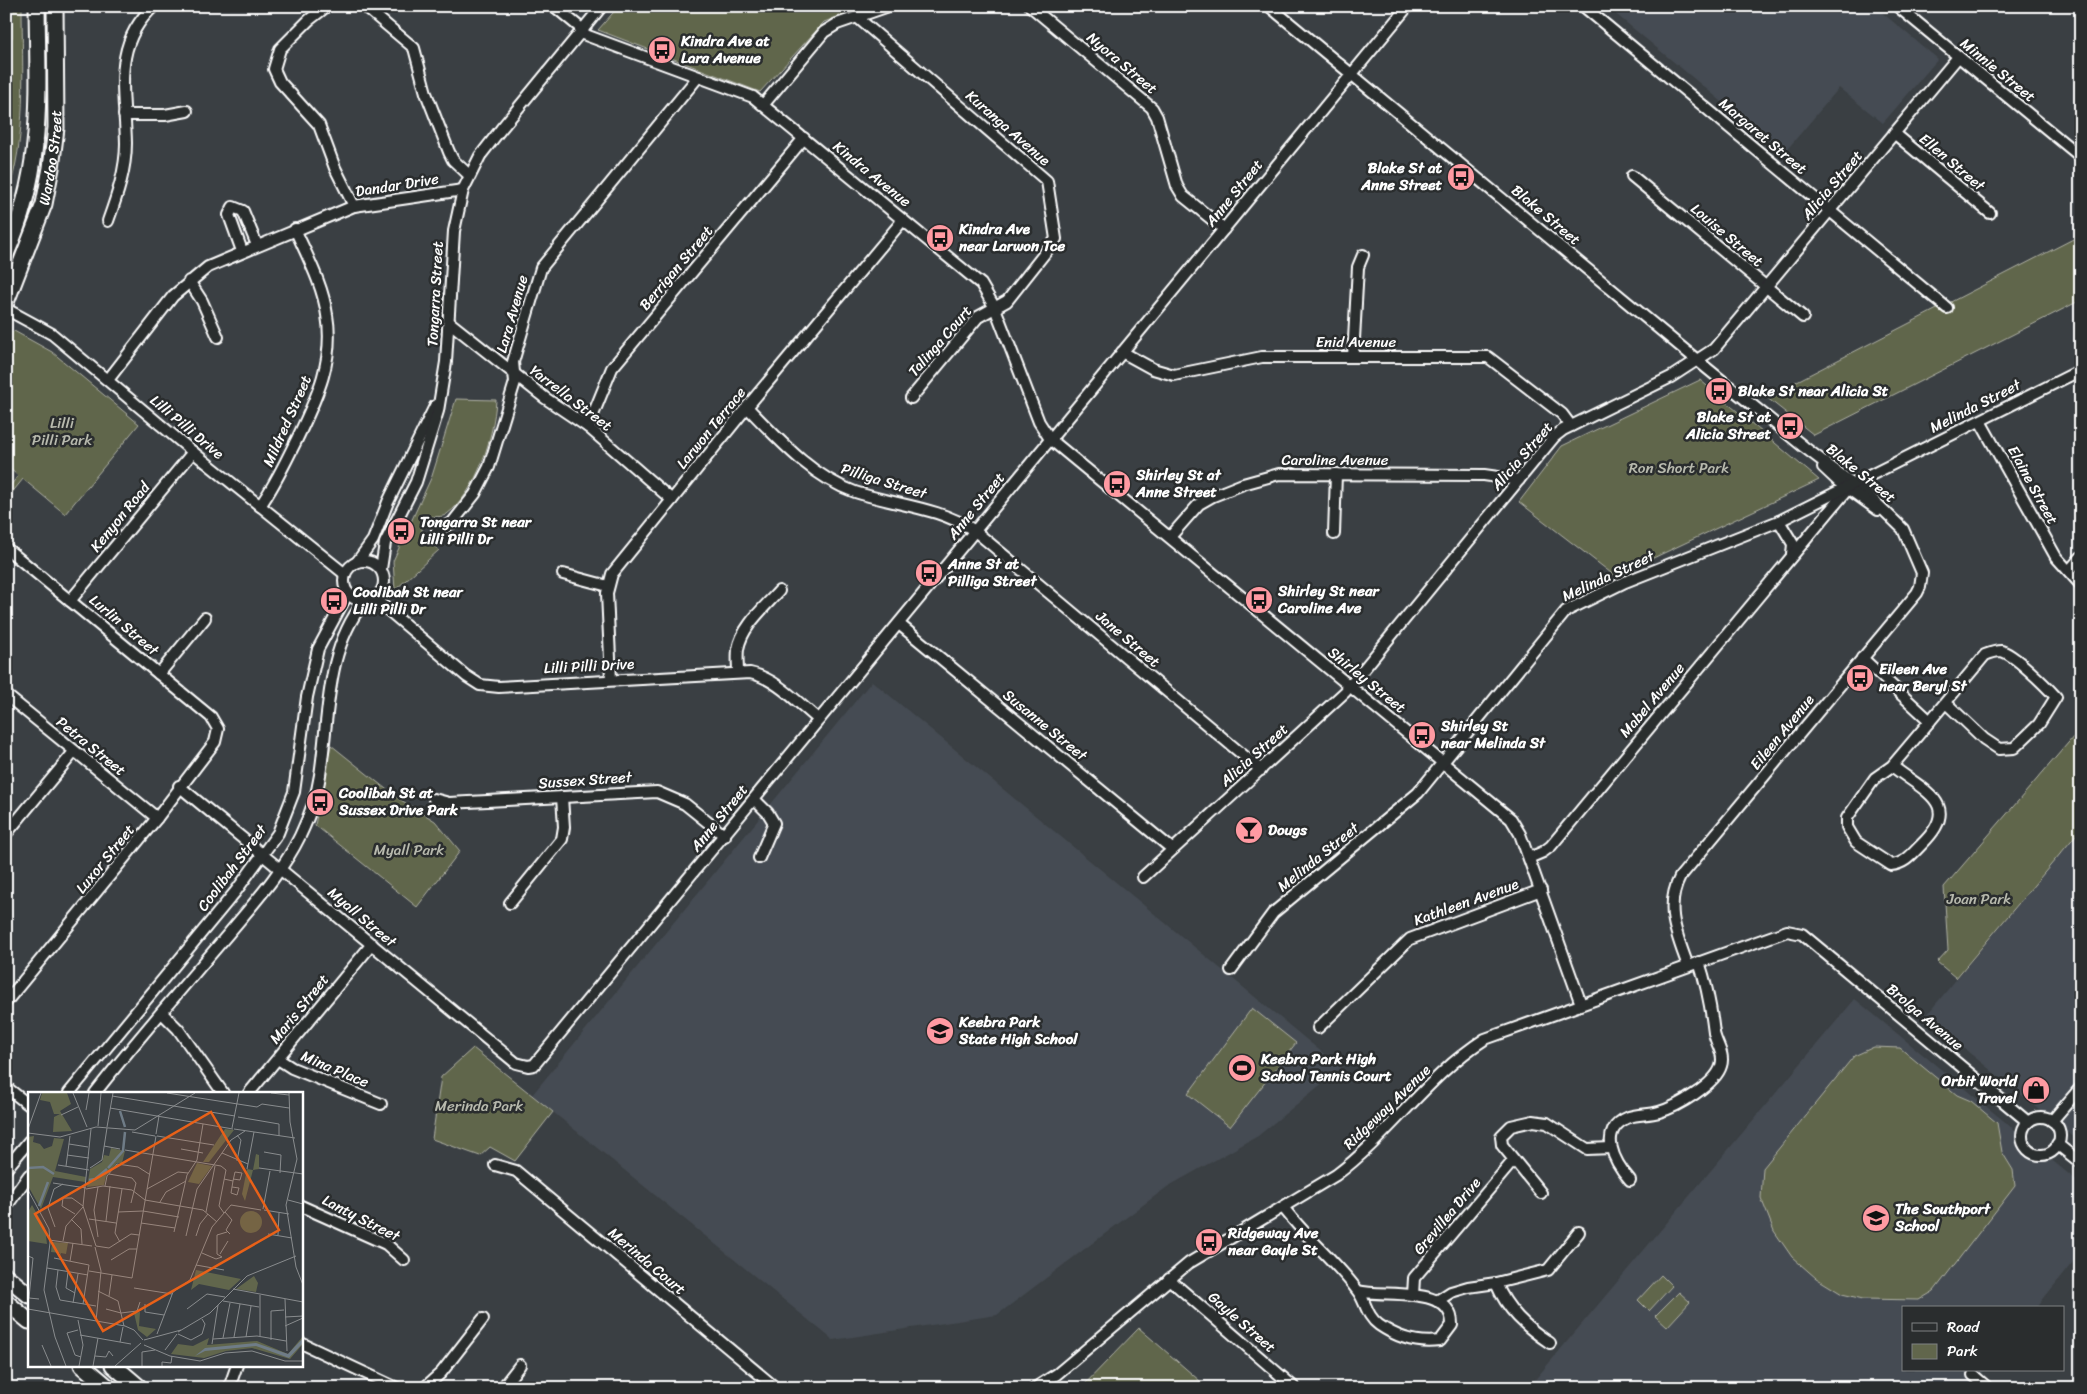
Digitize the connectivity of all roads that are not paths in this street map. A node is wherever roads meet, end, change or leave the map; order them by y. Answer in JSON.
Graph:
{"nodes":[{"id":1,"x":37,"y":6,"type":"edge"},
{"id":2,"x":56,"y":6,"type":"edge"},
{"id":3,"x":154,"y":6,"type":"edge"},
{"id":4,"x":327,"y":6,"type":"edge"},
{"id":5,"x":364,"y":6,"type":"edge"},
{"id":6,"x":554,"y":6,"type":"edge"},
{"id":7,"x":602,"y":6,"type":"edge"},
{"id":8,"x":889,"y":6,"type":"edge"},
{"id":9,"x":1030,"y":6,"type":"edge"},
{"id":10,"x":1269,"y":6,"type":"edge"},
{"id":11,"x":1408,"y":6,"type":"edge"},
{"id":12,"x":1583,"y":6,"type":"edge"},
{"id":13,"x":1897,"y":6,"type":"edge"},
{"id":14,"x":858,"y":18,"type":"junction"},
{"id":15,"x":582,"y":32,"type":"junction"},
{"id":16,"x":1958,"y":57,"type":"junction"},
{"id":17,"x":1351,"y":74,"type":"junction"},
{"id":18,"x":698,"y":77,"type":"junction"},
{"id":19,"x":764,"y":104,"type":"junction"},
{"id":20,"x":187,"y":111,"type":"dead end"},
{"id":21,"x":124,"y":114,"type":"junction"},
{"id":22,"x":1894,"y":133,"type":"junction"},
{"id":23,"x":804,"y":138,"type":"junction"},
{"id":24,"x":2081,"y":157,"type":"edge"},
{"id":25,"x":469,"y":175,"type":"junction"},
{"id":26,"x":1632,"y":176,"type":"dead end"},
{"id":27,"x":463,"y":190,"type":"junction"},
{"id":28,"x":354,"y":206,"type":"junction"},
{"id":29,"x":1830,"y":210,"type":"junction"},
{"id":30,"x":1990,"y":213,"type":"dead end"},
{"id":31,"x":903,"y":220,"type":"junction"},
{"id":32,"x":108,"y":221,"type":"dead end"},
{"id":33,"x":295,"y":229,"type":"junction"},
{"id":34,"x":1224,"y":229,"type":"junction"},
{"id":35,"x":257,"y":245,"type":"junction"},
{"id":36,"x":242,"y":251,"type":"junction"},
{"id":37,"x":6,"y":254,"type":"edge"},
{"id":38,"x":1363,"y":256,"type":"dead end"},
{"id":39,"x":189,"y":280,"type":"junction"},
{"id":40,"x":1767,"y":287,"type":"junction"},
{"id":41,"x":6,"y":302,"type":"edge"},
{"id":42,"x":995,"y":308,"type":"junction"},
{"id":43,"x":1947,"y":308,"type":"dead end"},
{"id":44,"x":6,"y":309,"type":"edge"},
{"id":45,"x":1803,"y":318,"type":"dead end"},
{"id":46,"x":449,"y":322,"type":"junction"},
{"id":47,"x":218,"y":337,"type":"dead end"},
{"id":48,"x":1122,"y":352,"type":"junction"},
{"id":49,"x":1354,"y":357,"type":"junction"},
{"id":50,"x":1698,"y":361,"type":"junction"},
{"id":51,"x":2081,"y":370,"type":"edge"},
{"id":52,"x":514,"y":374,"type":"junction"},
{"id":53,"x":108,"y":380,"type":"junction"},
{"id":54,"x":911,"y":398,"type":"dead end"},
{"id":55,"x":438,"y":401,"type":"junction"},
{"id":56,"x":747,"y":407,"type":"junction"},
{"id":57,"x":1980,"y":420,"type":"junction"},
{"id":58,"x":1571,"y":426,"type":"junction"},
{"id":59,"x":588,"y":427,"type":"junction"},
{"id":60,"x":1050,"y":439,"type":"junction"},
{"id":61,"x":193,"y":452,"type":"junction"},
{"id":62,"x":1336,"y":474,"type":"junction"},
{"id":63,"x":1519,"y":480,"type":"junction"},
{"id":64,"x":1850,"y":487,"type":"junction"},
{"id":65,"x":672,"y":500,"type":"junction"},
{"id":66,"x":260,"y":506,"type":"junction"},
{"id":67,"x":1778,"y":521,"type":"junction"},
{"id":68,"x":1898,"y":524,"type":"joint"},
{"id":69,"x":437,"y":530,"type":"dead end"},
{"id":70,"x":975,"y":531,"type":"junction"},
{"id":71,"x":1334,"y":534,"type":"dead end"},
{"id":72,"x":1170,"y":537,"type":"junction"},
{"id":73,"x":6,"y":548,"type":"edge"},
{"id":74,"x":1792,"y":554,"type":"junction"},
{"id":75,"x":2081,"y":557,"type":"edge"},
{"id":76,"x":357,"y":562,"type":"junction"},
{"id":77,"x":381,"y":568,"type":"junction"},
{"id":78,"x":2069,"y":571,"type":"junction"},
{"id":79,"x":345,"y":574,"type":"junction"},
{"id":80,"x":563,"y":574,"type":"dead end"},
{"id":81,"x":2081,"y":585,"type":"edge"},
{"id":82,"x":608,"y":586,"type":"junction"},
{"id":83,"x":779,"y":591,"type":"dead end"},
{"id":84,"x":348,"y":593,"type":"junction"},
{"id":85,"x":375,"y":599,"type":"junction"},
{"id":86,"x":70,"y":601,"type":"junction"},
{"id":87,"x":364,"y":602,"type":"junction"},
{"id":88,"x":205,"y":618,"type":"dead end"},
{"id":89,"x":899,"y":624,"type":"junction"},
{"id":90,"x":1862,"y":658,"type":"junction"},
{"id":91,"x":738,"y":673,"type":"junction"},
{"id":92,"x":159,"y":674,"type":"junction"},
{"id":93,"x":611,"y":680,"type":"junction"},
{"id":94,"x":1350,"y":686,"type":"junction"},
{"id":95,"x":6,"y":695,"type":"edge"},
{"id":96,"x":1946,"y":703,"type":"junction"},
{"id":97,"x":819,"y":720,"type":"junction"},
{"id":98,"x":1930,"y":721,"type":"junction"},
{"id":99,"x":218,"y":729,"type":"joint"},
{"id":100,"x":74,"y":752,"type":"junction"},
{"id":101,"x":1445,"y":762,"type":"junction"},
{"id":102,"x":1892,"y":766,"type":"junction"},
{"id":103,"x":1261,"y":770,"type":"junction"},
{"id":104,"x":179,"y":786,"type":"junction"},
{"id":105,"x":562,"y":797,"type":"junction"},
{"id":106,"x":754,"y":799,"type":"junction"},
{"id":107,"x":434,"y":800,"type":"dead end"},
{"id":108,"x":157,"y":818,"type":"junction"},
{"id":109,"x":6,"y":834,"type":"edge"},
{"id":110,"x":725,"y":836,"type":"junction"},
{"id":111,"x":1172,"y":848,"type":"junction"},
{"id":112,"x":264,"y":855,"type":"junction"},
{"id":113,"x":758,"y":858,"type":"dead end"},
{"id":114,"x":1529,"y":858,"type":"junction"},
{"id":115,"x":280,"y":868,"type":"junction"},
{"id":116,"x":1143,"y":877,"type":"dead end"},
{"id":117,"x":1541,"y":890,"type":"junction"},
{"id":118,"x":510,"y":904,"type":"dead end"},
{"id":119,"x":1802,"y":934,"type":"joint"},
{"id":120,"x":372,"y":944,"type":"junction"},
{"id":121,"x":1699,"y":962,"type":"junction"},
{"id":122,"x":1688,"y":966,"type":"junction"},
{"id":123,"x":1231,"y":970,"type":"dead end"},
{"id":124,"x":6,"y":1002,"type":"edge"},
{"id":125,"x":1581,"y":1004,"type":"junction"},
{"id":126,"x":162,"y":1013,"type":"junction"},
{"id":127,"x":1318,"y":1028,"type":"dead end"},
{"id":128,"x":278,"y":1059,"type":"junction"},
{"id":129,"x":528,"y":1066,"type":"joint"},
{"id":130,"x":6,"y":1087,"type":"edge"},
{"id":131,"x":2081,"y":1087,"type":"edge"},
{"id":132,"x":70,"y":1092,"type":"edge"},
{"id":133,"x":96,"y":1092,"type":"edge"},
{"id":134,"x":222,"y":1092,"type":"edge"},
{"id":135,"x":250,"y":1092,"type":"edge"},
{"id":136,"x":28,"y":1104,"type":"edge"},
{"id":137,"x":381,"y":1104,"type":"dead end"},
{"id":138,"x":2052,"y":1121,"type":"junction"},
{"id":139,"x":2028,"y":1122,"type":"junction"},
{"id":140,"x":28,"y":1142,"type":"edge"},
{"id":141,"x":2057,"y":1144,"type":"junction"},
{"id":142,"x":1611,"y":1148,"type":"junction"},
{"id":143,"x":1513,"y":1161,"type":"junction"},
{"id":144,"x":2081,"y":1163,"type":"edge"},
{"id":145,"x":495,"y":1165,"type":"dead end"},
{"id":146,"x":6,"y":1169,"type":"edge"},
{"id":147,"x":28,"y":1176,"type":"edge"},
{"id":148,"x":1630,"y":1180,"type":"dead end"},
{"id":149,"x":1541,"y":1193,"type":"dead end"},
{"id":150,"x":302,"y":1206,"type":"edge"},
{"id":151,"x":6,"y":1207,"type":"edge"},
{"id":152,"x":1283,"y":1207,"type":"junction"},
{"id":153,"x":1579,"y":1232,"type":"dead end"},
{"id":154,"x":404,"y":1260,"type":"dead end"},
{"id":155,"x":6,"y":1276,"type":"edge"},
{"id":156,"x":1169,"y":1279,"type":"junction"},
{"id":157,"x":1496,"y":1283,"type":"junction"},
{"id":158,"x":1358,"y":1291,"type":"junction"},
{"id":159,"x":28,"y":1294,"type":"edge"},
{"id":160,"x":1413,"y":1294,"type":"junction"},
{"id":161,"x":1437,"y":1301,"type":"junction"},
{"id":162,"x":6,"y":1302,"type":"edge"},
{"id":163,"x":28,"y":1319,"type":"edge"},
{"id":164,"x":483,"y":1320,"type":"dead end"},
{"id":165,"x":302,"y":1343,"type":"edge"},
{"id":166,"x":1550,"y":1343,"type":"dead end"},
{"id":167,"x":83,"y":1366,"type":"edge"},
{"id":168,"x":114,"y":1366,"type":"edge"},
{"id":169,"x":237,"y":1366,"type":"edge"},
{"id":170,"x":520,"y":1366,"type":"dead end"},
{"id":171,"x":1973,"y":1376,"type":"dead end"},
{"id":172,"x":109,"y":1388,"type":"edge"},
{"id":173,"x":140,"y":1388,"type":"edge"},
{"id":174,"x":228,"y":1388,"type":"edge"},
{"id":175,"x":397,"y":1388,"type":"edge"},
{"id":176,"x":424,"y":1388,"type":"edge"},
{"id":177,"x":502,"y":1388,"type":"edge"},
{"id":178,"x":776,"y":1388,"type":"edge"},
{"id":179,"x":1035,"y":1388,"type":"edge"},
{"id":180,"x":1295,"y":1388,"type":"edge"},
{"id":181,"x":1988,"y":1388,"type":"edge"}],
"edges":[{"from":1,"to":37,"type":"main road","name":"Wardoo Street"},
{"from":2,"to":41,"type":"main road","name":"Wardoo Street"},
{"from":3,"to":21,"type":"street"},
{"from":4,"to":28,"type":"street"},
{"from":5,"to":25,"type":"street"},
{"from":6,"to":15,"type":"street","name":"Kindra Avenue"},
{"from":7,"to":15,"type":"street"},
{"from":8,"to":14,"type":"street"},
{"from":9,"to":34,"type":"street","name":"Nyora Street"},
{"from":10,"to":17,"type":"street","name":"Blake Street"},
{"from":11,"to":17,"type":"street","name":"Anne Street"},
{"from":12,"to":29,"type":"street","name":"Margaret Street"},
{"from":13,"to":16,"type":"street","name":"Minnie Street"},
{"from":14,"to":19,"type":"street"},
{"from":14,"to":42,"type":"street","name":"Kuranga Avenue"},
{"from":15,"to":18,"type":"street","name":"Kindra Avenue"},
{"from":15,"to":25,"type":"street"},
{"from":16,"to":22,"type":"street","name":"Alicia Street"},
{"from":16,"to":24,"type":"street","name":"Minnie Street"},
{"from":17,"to":34,"type":"street","name":"Anne Street"},
{"from":17,"to":50,"type":"street","name":"Blake Street"},
{"from":18,"to":19,"type":"street","name":"Kindra Avenue"},
{"from":18,"to":52,"type":"street","name":"Lara Avenue"},
{"from":19,"to":23,"type":"street","name":"Kindra Avenue"},
{"from":20,"to":21,"type":"street"},
{"from":21,"to":32,"type":"street"},
{"from":22,"to":29,"type":"street","name":"Alicia Street"},
{"from":22,"to":30,"type":"street","name":"Ellen Street"},
{"from":23,"to":31,"type":"street","name":"Kindra Avenue"},
{"from":23,"to":59,"type":"street","name":"Berrigan Street"},
{"from":25,"to":27,"type":"street"},
{"from":26,"to":40,"type":"street","name":"Louise Street"},
{"from":27,"to":28,"type":"street","name":"Dandar Drive"},
{"from":27,"to":46,"type":"street","name":"Tongarra Street"},
{"from":28,"to":33,"type":"street","name":"Dandar Drive"},
{"from":29,"to":40,"type":"street","name":"Alicia Street"},
{"from":29,"to":43,"type":"street","name":"Margaret Street"},
{"from":31,"to":42,"type":"street","name":"Kindra Avenue"},
{"from":31,"to":56,"type":"street","name":"Larwon Terrace"},
{"from":33,"to":35,"type":"street","name":"Dandar Drive"},
{"from":33,"to":66,"type":"street","name":"Mildred Street"},
{"from":34,"to":48,"type":"street","name":"Anne Street"},
{"from":35,"to":36,"type":"street","name":"Dandar Drive"},
{"from":35,"to":36,"type":"street"},
{"from":36,"to":39,"type":"street","name":"Dandar Drive"},
{"from":38,"to":49,"type":"street"},
{"from":39,"to":47,"type":"street"},
{"from":39,"to":53,"type":"street","name":"Dandar Drive"},
{"from":40,"to":45,"type":"street","name":"Louise Street"},
{"from":40,"to":50,"type":"street","name":"Alicia Street"},
{"from":42,"to":54,"type":"street","name":"Talinga Court"},
{"from":42,"to":60,"type":"street","name":"Kindra Avenue"},
{"from":44,"to":53,"type":"street","name":"Lilli Pilli Drive"},
{"from":46,"to":52,"type":"street","name":"Yarrella Street"},
{"from":46,"to":55,"type":"street","name":"Tongarra Street"},
{"from":48,"to":49,"type":"street","name":"Enid Avenue"},
{"from":48,"to":60,"type":"street","name":"Anne Street"},
{"from":49,"to":58,"type":"street","name":"Enid Avenue"},
{"from":50,"to":58,"type":"street","name":"Alicia Street"},
{"from":50,"to":64,"type":"street","name":"Blake Street"},
{"from":51,"to":57,"type":"street","name":"Melinda Street"},
{"from":52,"to":59,"type":"street","name":"Yarrella Street"},
{"from":52,"to":69,"type":"street","name":"Lara Avenue"},
{"from":53,"to":61,"type":"street","name":"Lilli Pilli Drive"},
{"from":55,"to":76,"type":"street","name":"Tongarra Street"},
{"from":55,"to":77,"type":"street","name":"Tongarra Street"},
{"from":56,"to":65,"type":"street","name":"Larwon Terrace"},
{"from":56,"to":70,"type":"street","name":"Pilliga Street"},
{"from":57,"to":64,"type":"street","name":"Melinda Street"},
{"from":57,"to":78,"type":"street","name":"Elaine Street"},
{"from":58,"to":63,"type":"street","name":"Alicia Street"},
{"from":59,"to":65,"type":"street","name":"Yarrella Street"},
{"from":60,"to":70,"type":"street","name":"Anne Street"},
{"from":60,"to":72,"type":"street","name":"Shirley Street"},
{"from":61,"to":66,"type":"street","name":"Lilli Pilli Drive"},
{"from":61,"to":86,"type":"street","name":"Kenyon Road"},
{"from":62,"to":63,"type":"street","name":"Caroline Avenue"},
{"from":62,"to":71,"type":"street"},
{"from":62,"to":72,"type":"street","name":"Caroline Avenue"},
{"from":63,"to":94,"type":"street","name":"Alicia Street"},
{"from":64,"to":67,"type":"street","name":"Melinda Street"},
{"from":64,"to":68,"type":"street","name":"Blake Street"},
{"from":64,"to":74,"type":"street","name":"Mabel Avenue"},
{"from":65,"to":82,"type":"street","name":"Larwon Terrace"},
{"from":66,"to":79,"type":"street","name":"Lilli Pilli Drive"},
{"from":67,"to":74,"type":"street"},
{"from":67,"to":101,"type":"street","name":"Melinda Street"},
{"from":68,"to":90,"type":"street","name":"Eileen Avenue"},
{"from":70,"to":89,"type":"street","name":"Anne Street"},
{"from":70,"to":103,"type":"street","name":"Jane Street"},
{"from":72,"to":94,"type":"street","name":"Shirley Street"},
{"from":73,"to":86,"type":"street","name":"Lurlin Street"},
{"from":74,"to":114,"type":"street","name":"Mabel Avenue"},
{"from":75,"to":78,"type":"street"},
{"from":76,"to":77,"type":"street"},
{"from":76,"to":79,"type":"street"},
{"from":77,"to":85,"type":"street"},
{"from":78,"to":81,"type":"street","name":"Elaine Street"},
{"from":79,"to":84,"type":"street"},
{"from":80,"to":82,"type":"street"},
{"from":82,"to":93,"type":"street"},
{"from":83,"to":91,"type":"street"},
{"from":84,"to":87,"type":"street"},
{"from":84,"to":112,"type":"street","name":"Coolibah Street"},
{"from":85,"to":87,"type":"street"},
{"from":85,"to":93,"type":"street","name":"Lilli Pilli Drive"},
{"from":86,"to":92,"type":"street","name":"Lurlin Street"},
{"from":87,"to":115,"type":"street"},
{"from":88,"to":92,"type":"street"},
{"from":89,"to":97,"type":"street","name":"Anne Street"},
{"from":89,"to":111,"type":"street","name":"Susanne Street"},
{"from":90,"to":98,"type":"street"},
{"from":90,"to":122,"type":"street","name":"Eileen Avenue"},
{"from":91,"to":93,"type":"street","name":"Lilli Pilli Drive"},
{"from":91,"to":97,"type":"street","name":"Lilli Pilli Drive"},
{"from":92,"to":99,"type":"street","name":"Lurlin Street"},
{"from":94,"to":101,"type":"street","name":"Shirley Street"},
{"from":94,"to":103,"type":"street","name":"Alicia Street"},
{"from":95,"to":100,"type":"street","name":"Petra Street"},
{"from":96,"to":96,"type":"street"},
{"from":96,"to":98,"type":"street"},
{"from":97,"to":106,"type":"street","name":"Anne Street"},
{"from":98,"to":102,"type":"street"},
{"from":99,"to":104,"type":"street","name":"Luxor Street"},
{"from":100,"to":108,"type":"street","name":"Petra Street"},
{"from":100,"to":109,"type":"street"},
{"from":101,"to":114,"type":"street","name":"Shirley Street"},
{"from":101,"to":123,"type":"street","name":"Melinda Street"},
{"from":102,"to":102,"type":"street"},
{"from":103,"to":111,"type":"street","name":"Alicia Street"},
{"from":104,"to":108,"type":"street","name":"Luxor Street"},
{"from":104,"to":112,"type":"street","name":"Myall Street"},
{"from":105,"to":107,"type":"street","name":"Sussex Street"},
{"from":105,"to":110,"type":"street","name":"Sussex Street"},
{"from":105,"to":118,"type":"street"},
{"from":106,"to":110,"type":"street","name":"Anne Street"},
{"from":106,"to":113,"type":"street"},
{"from":108,"to":124,"type":"street","name":"Luxor Street"},
{"from":110,"to":129,"type":"street","name":"Anne Street"},
{"from":111,"to":116,"type":"street","name":"Alicia Street"},
{"from":112,"to":115,"type":"street","name":"Myall Street"},
{"from":112,"to":132,"type":"street","name":"Coolibah Street"},
{"from":114,"to":117,"type":"street","name":"Shirley Street"},
{"from":115,"to":120,"type":"street","name":"Myall Street"},
{"from":115,"to":126,"type":"street"},
{"from":117,"to":125,"type":"street","name":"Shirley Street"},
{"from":117,"to":127,"type":"street","name":"Kathleen Avenue"},
{"from":119,"to":121,"type":"street","name":"Ridgeway Avenue"},
{"from":119,"to":139,"type":"street","name":"Brolga Avenue"},
{"from":120,"to":128,"type":"street","name":"Maris Street"},
{"from":120,"to":129,"type":"street","name":"Myall Street"},
{"from":121,"to":122,"type":"street","name":"Ridgeway Avenue"},
{"from":121,"to":142,"type":"street"},
{"from":122,"to":125,"type":"street","name":"Ridgeway Avenue"},
{"from":125,"to":152,"type":"street","name":"Ridgeway Avenue"},
{"from":126,"to":133,"type":"street"},
{"from":126,"to":134,"type":"street"},
{"from":128,"to":135,"type":"street","name":"Maris Street"},
{"from":128,"to":137,"type":"street","name":"Mina Place"},
{"from":130,"to":136,"type":"street"},
{"from":131,"to":138,"type":"street"},
{"from":138,"to":139,"type":"street"},
{"from":138,"to":141,"type":"street"},
{"from":139,"to":141,"type":"street"},
{"from":140,"to":146,"type":"street"},
{"from":141,"to":144,"type":"street"},
{"from":142,"to":143,"type":"street"},
{"from":142,"to":148,"type":"street"},
{"from":143,"to":149,"type":"street"},
{"from":143,"to":160,"type":"street","name":"Grevillea Drive"},
{"from":145,"to":178,"type":"street","name":"Merinda Court"},
{"from":147,"to":151,"type":"street"},
{"from":150,"to":154,"type":"street","name":"Lanty Street"},
{"from":152,"to":156,"type":"street","name":"Ridgeway Avenue"},
{"from":152,"to":158,"type":"street"},
{"from":153,"to":157,"type":"street"},
{"from":155,"to":159,"type":"main road"},
{"from":156,"to":179,"type":"street","name":"Ridgeway Avenue"},
{"from":156,"to":180,"type":"street","name":"Gayle Street"},
{"from":157,"to":161,"type":"street"},
{"from":157,"to":166,"type":"street"},
{"from":158,"to":160,"type":"street"},
{"from":158,"to":161,"type":"street"},
{"from":160,"to":161,"type":"street"},
{"from":162,"to":163,"type":"main road"},
{"from":164,"to":176,"type":"street"},
{"from":165,"to":175,"type":"street"},
{"from":167,"to":172,"type":"main road"},
{"from":168,"to":173,"type":"main road"},
{"from":169,"to":174,"type":"street"},
{"from":170,"to":177,"type":"street"},
{"from":171,"to":181,"type":"street"}]}
